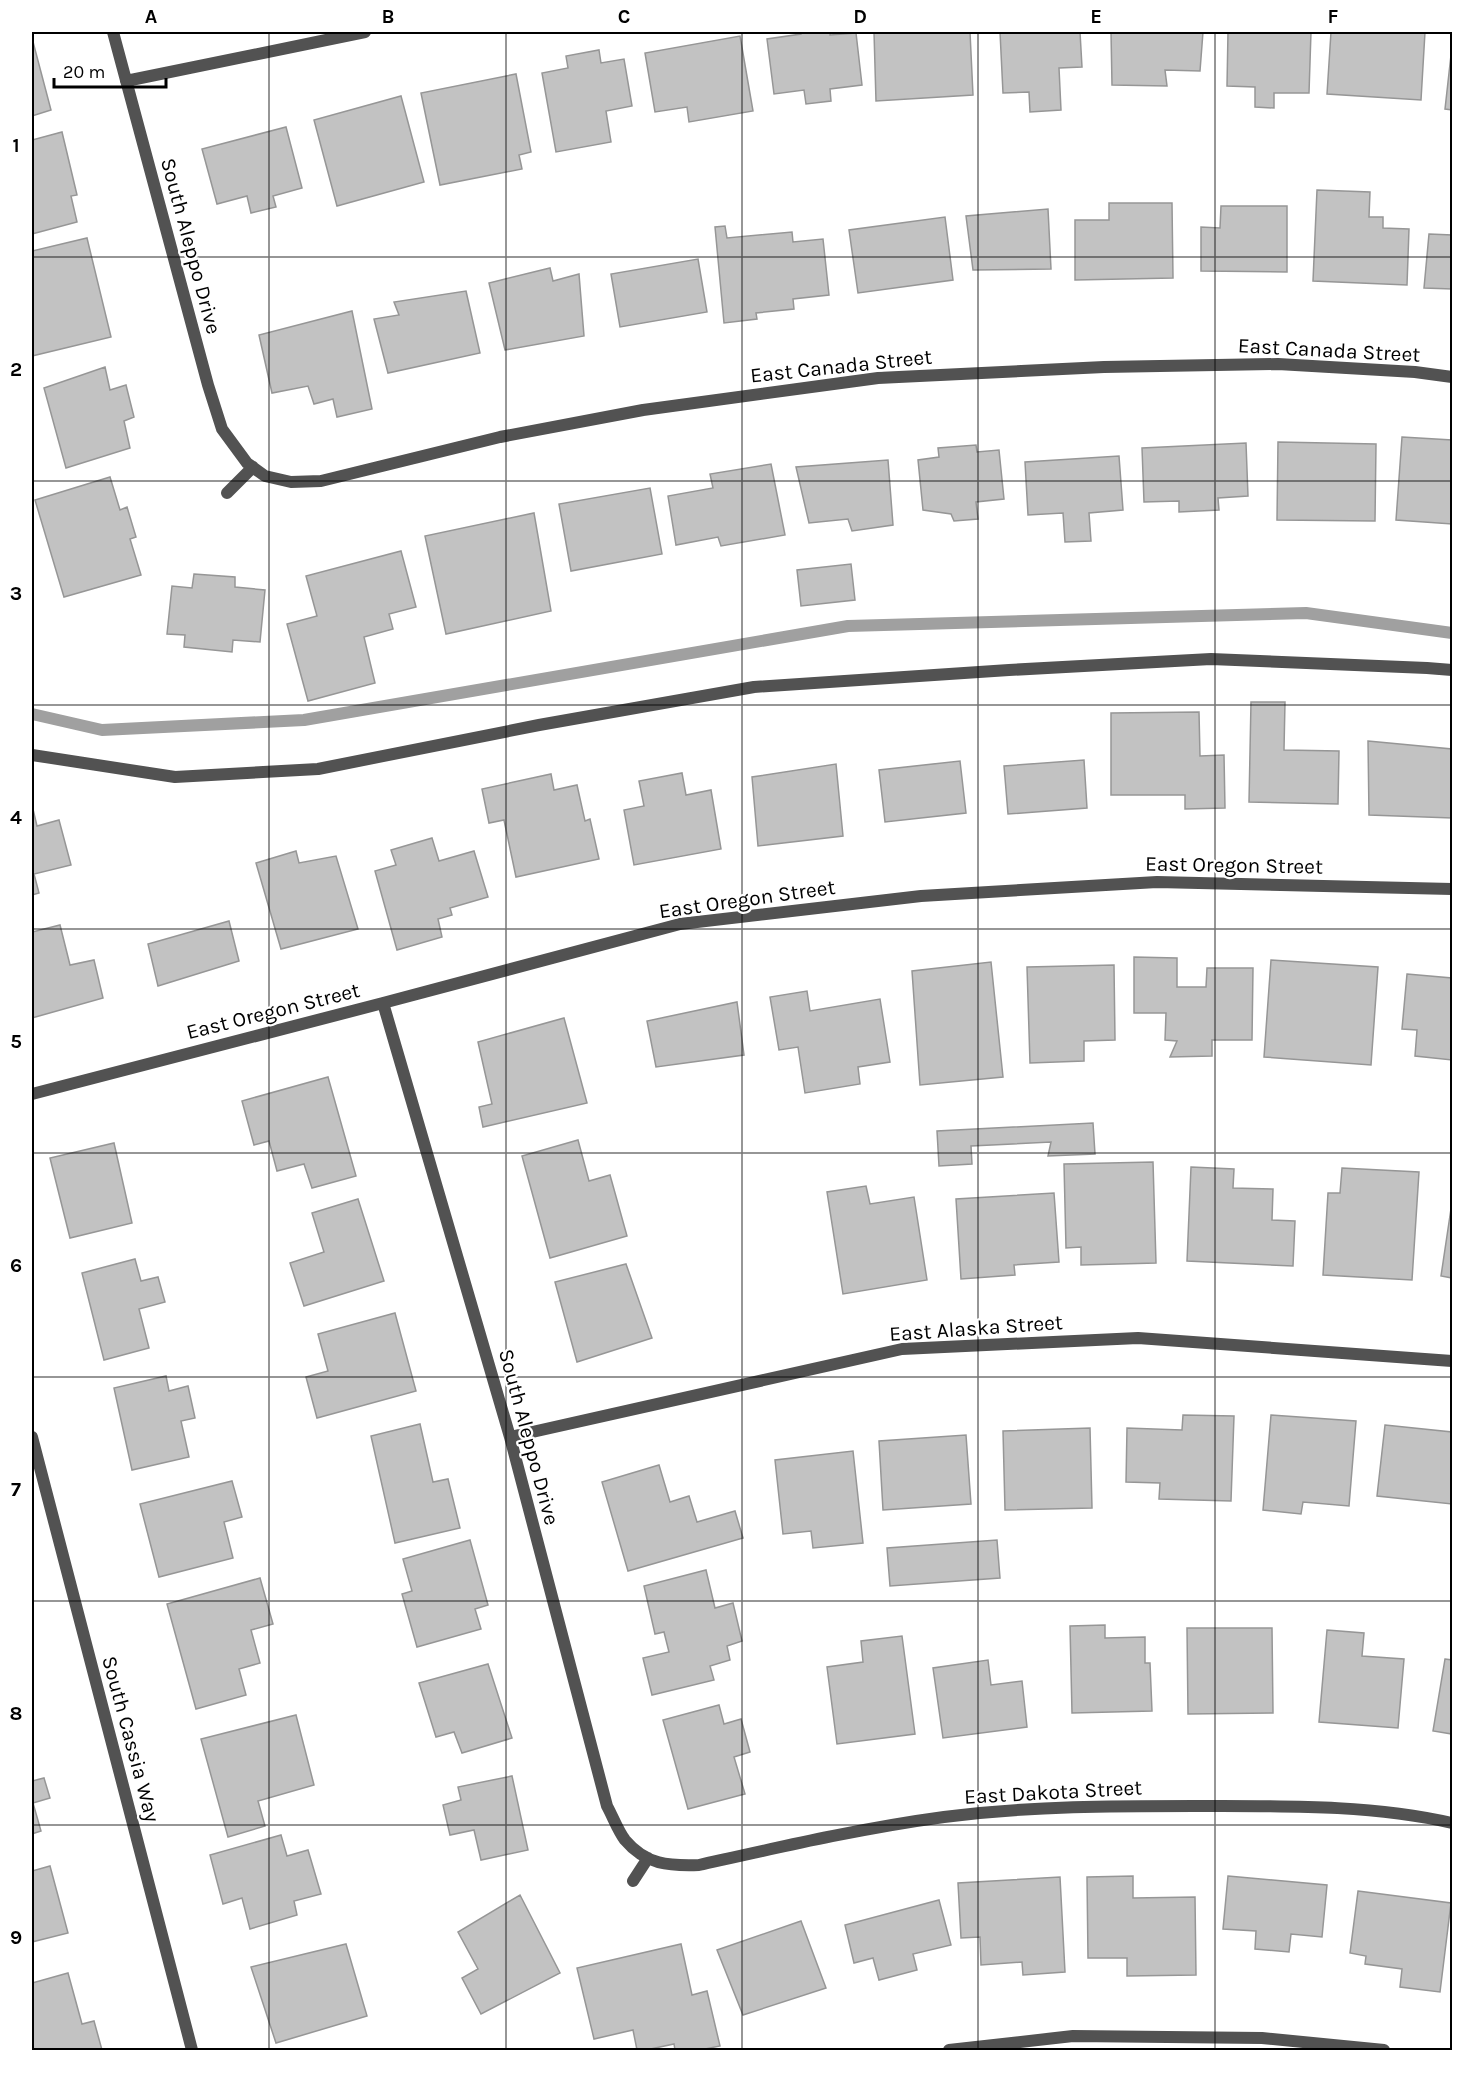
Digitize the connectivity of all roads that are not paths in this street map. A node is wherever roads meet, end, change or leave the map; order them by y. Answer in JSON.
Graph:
{"nodes":[{"id":1,"x":113,"y":32,"type":"edge"},
{"id":2,"x":365,"y":32,"type":"edge"},
{"id":3,"x":126,"y":81,"type":"junction"},
{"id":4,"x":1452,"y":377,"type":"edge"},
{"id":5,"x":250,"y":465,"type":"junction"},
{"id":6,"x":226,"y":493,"type":"dead end"},
{"id":7,"x":1452,"y":670,"type":"edge"},
{"id":8,"x":32,"y":755,"type":"edge"},
{"id":9,"x":1452,"y":889,"type":"edge"},
{"id":10,"x":383,"y":1004,"type":"junction"},
{"id":11,"x":32,"y":1094,"type":"edge"},
{"id":12,"x":1452,"y":1361,"type":"edge"},
{"id":13,"x":32,"y":1437,"type":"edge"},
{"id":14,"x":510,"y":1437,"type":"junction"},
{"id":15,"x":1452,"y":1823,"type":"edge"},
{"id":16,"x":654,"y":1861,"type":"junction"},
{"id":17,"x":633,"y":1881,"type":"dead end"},
{"id":18,"x":192,"y":2050,"type":"edge"},
{"id":19,"x":949,"y":2050,"type":"edge"},
{"id":20,"x":1384,"y":2050,"type":"edge"}],
"edges":[{"from":1,"to":3,"type":"street","name":"South Aleppo Drive"},
{"from":2,"to":3,"type":"street"},
{"from":3,"to":5,"type":"street","name":"South Aleppo Drive"},
{"from":4,"to":5,"type":"street","name":"East Canada Street"},
{"from":5,"to":6,"type":"street"},
{"from":7,"to":8,"type":"street"},
{"from":9,"to":10,"type":"street","name":"East Oregon Street"},
{"from":10,"to":11,"type":"street","name":"East Oregon Street"},
{"from":10,"to":14,"type":"street","name":"South Aleppo Drive"},
{"from":12,"to":14,"type":"street","name":"East Alaska Street"},
{"from":13,"to":18,"type":"street","name":"South Cassia Way"},
{"from":14,"to":16,"type":"street","name":"South Aleppo Drive"},
{"from":15,"to":16,"type":"street","name":"East Dakota Street"},
{"from":16,"to":17,"type":"street"},
{"from":19,"to":20,"type":"street"}]}
